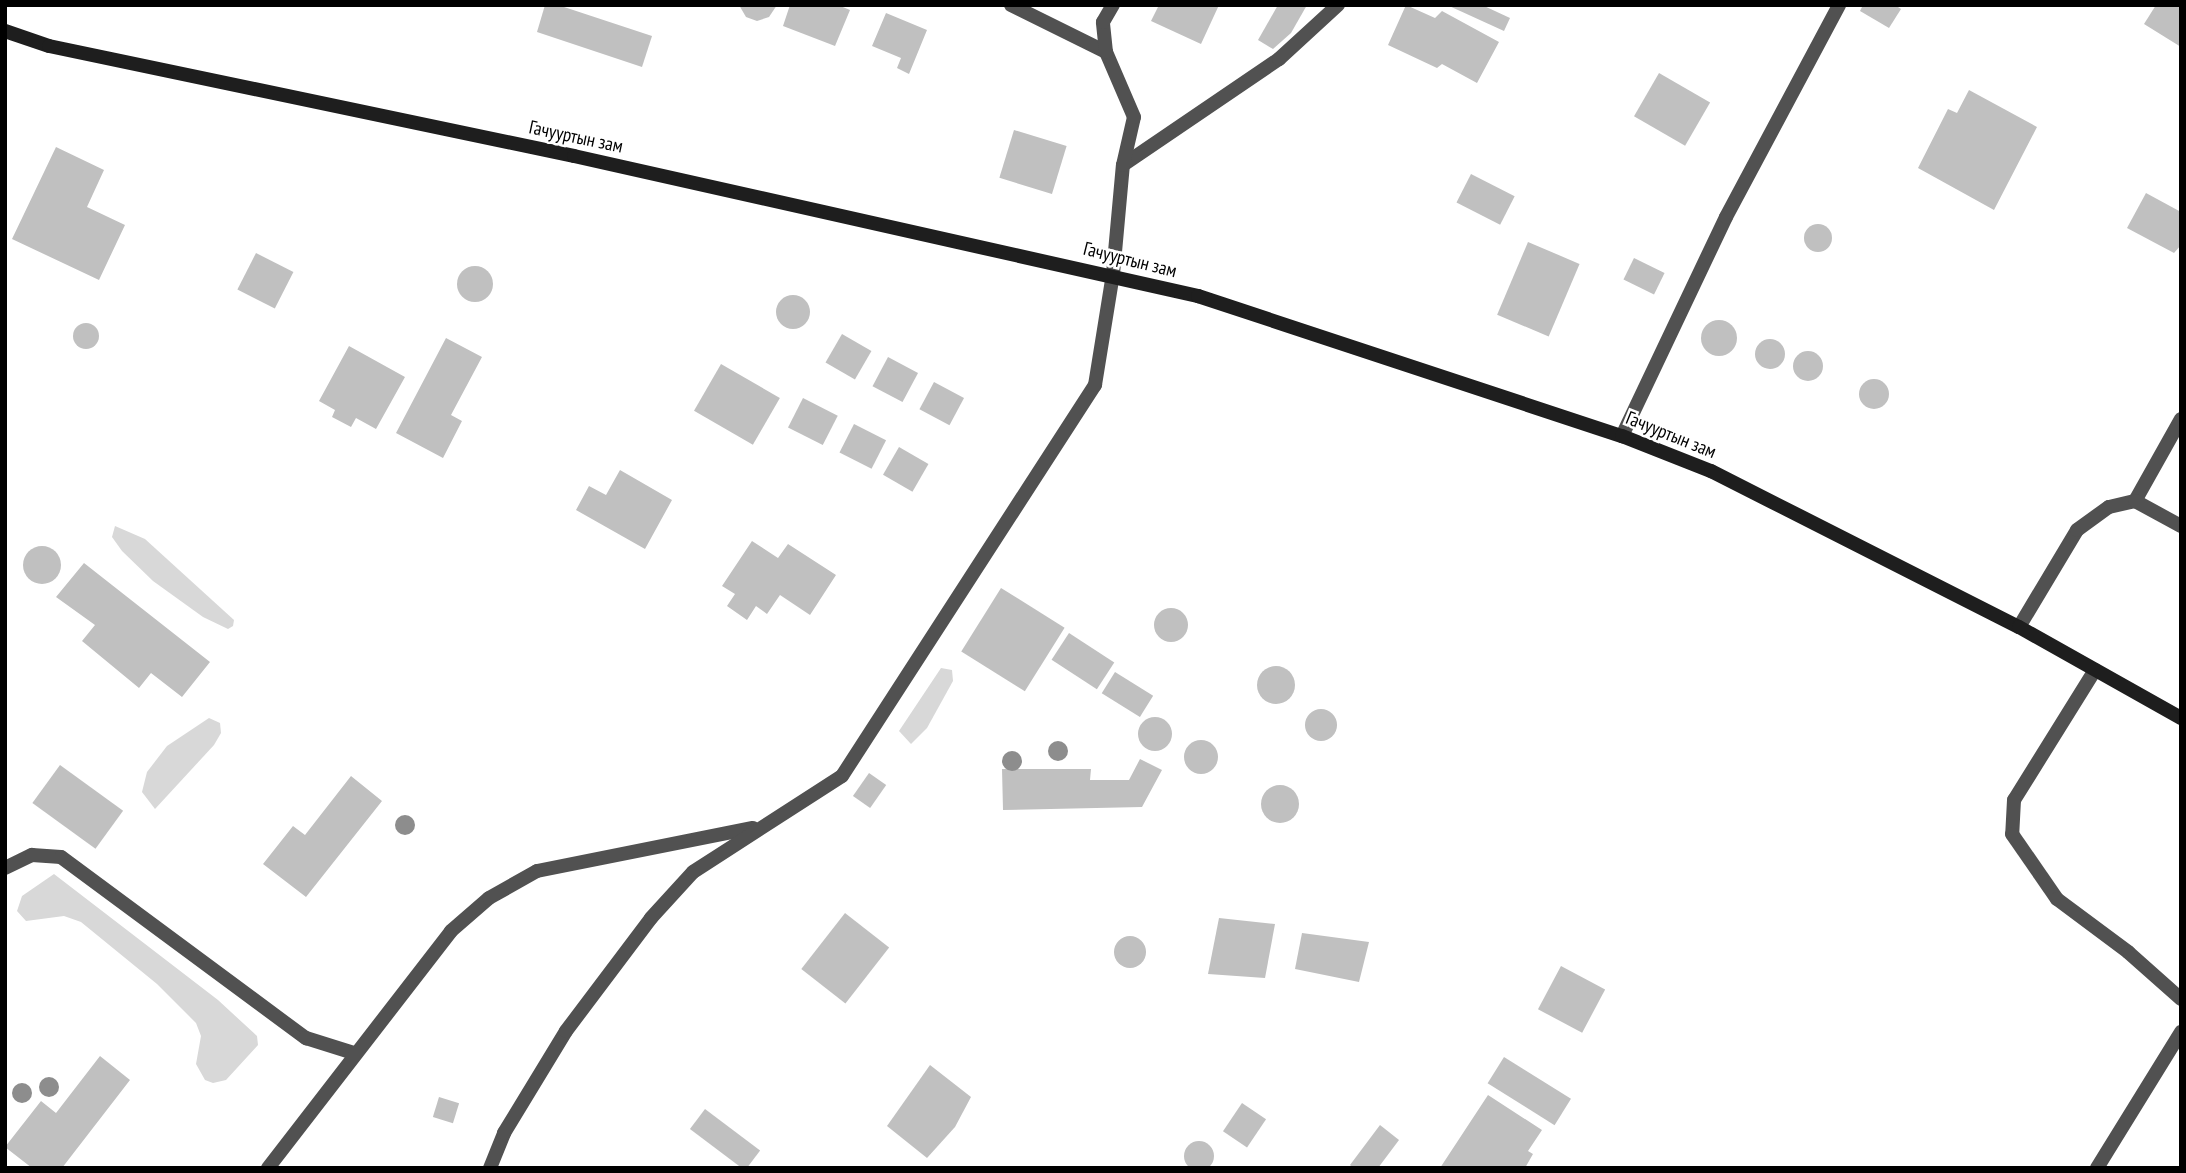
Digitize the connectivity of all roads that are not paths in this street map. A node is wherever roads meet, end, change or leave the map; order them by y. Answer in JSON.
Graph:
{"nodes":[{"id":1,"x":1011,"y":5,"type":"edge"},
{"id":2,"x":1113,"y":5,"type":"edge"},
{"id":3,"x":1338,"y":5,"type":"edge"},
{"id":4,"x":1839,"y":5,"type":"edge"},
{"id":5,"x":5,"y":31,"type":"edge"},
{"id":6,"x":1106,"y":52,"type":"junction"},
{"id":7,"x":1123,"y":165,"type":"junction"},
{"id":8,"x":1113,"y":274,"type":"junction"},
{"id":9,"x":2181,"y":419,"type":"edge"},
{"id":10,"x":1622,"y":436,"type":"junction"},
{"id":11,"x":2135,"y":501,"type":"junction"},
{"id":12,"x":2181,"y":526,"type":"edge"},
{"id":13,"x":2020,"y":628,"type":"junction"},
{"id":14,"x":2095,"y":670,"type":"junction"},
{"id":15,"x":2181,"y":718,"type":"edge"},
{"id":16,"x":764,"y":826,"type":"junction"},
{"id":17,"x":5,"y":868,"type":"edge"},
{"id":18,"x":2181,"y":999,"type":"edge"},
{"id":19,"x":2181,"y":1032,"type":"edge"},
{"id":20,"x":354,"y":1053,"type":"junction"},
{"id":21,"x":268,"y":1168,"type":"edge"},
{"id":22,"x":490,"y":1168,"type":"edge"},
{"id":23,"x":2097,"y":1168,"type":"edge"}],
"edges":[{"from":1,"to":6,"type":"street"},
{"from":2,"to":6,"type":"street"},
{"from":3,"to":7,"type":"street"},
{"from":4,"to":10,"type":"street"},
{"from":5,"to":8,"type":"main road","name":"Гачууртын зам"},
{"from":6,"to":7,"type":"street"},
{"from":7,"to":8,"type":"street"},
{"from":8,"to":10,"type":"main road","name":"Гачууртын зам"},
{"from":8,"to":16,"type":"street"},
{"from":9,"to":11,"type":"street"},
{"from":10,"to":13,"type":"main road","name":"Гачууртын зам"},
{"from":11,"to":12,"type":"street"},
{"from":11,"to":13,"type":"street"},
{"from":13,"to":14,"type":"main road","name":"Гачууртын зам"},
{"from":14,"to":15,"type":"main road","name":"Гачууртын зам"},
{"from":14,"to":18,"type":"street"},
{"from":16,"to":20,"type":"street"},
{"from":16,"to":22,"type":"street"},
{"from":17,"to":20,"type":"street"},
{"from":19,"to":23,"type":"street"},
{"from":20,"to":21,"type":"street"}]}
